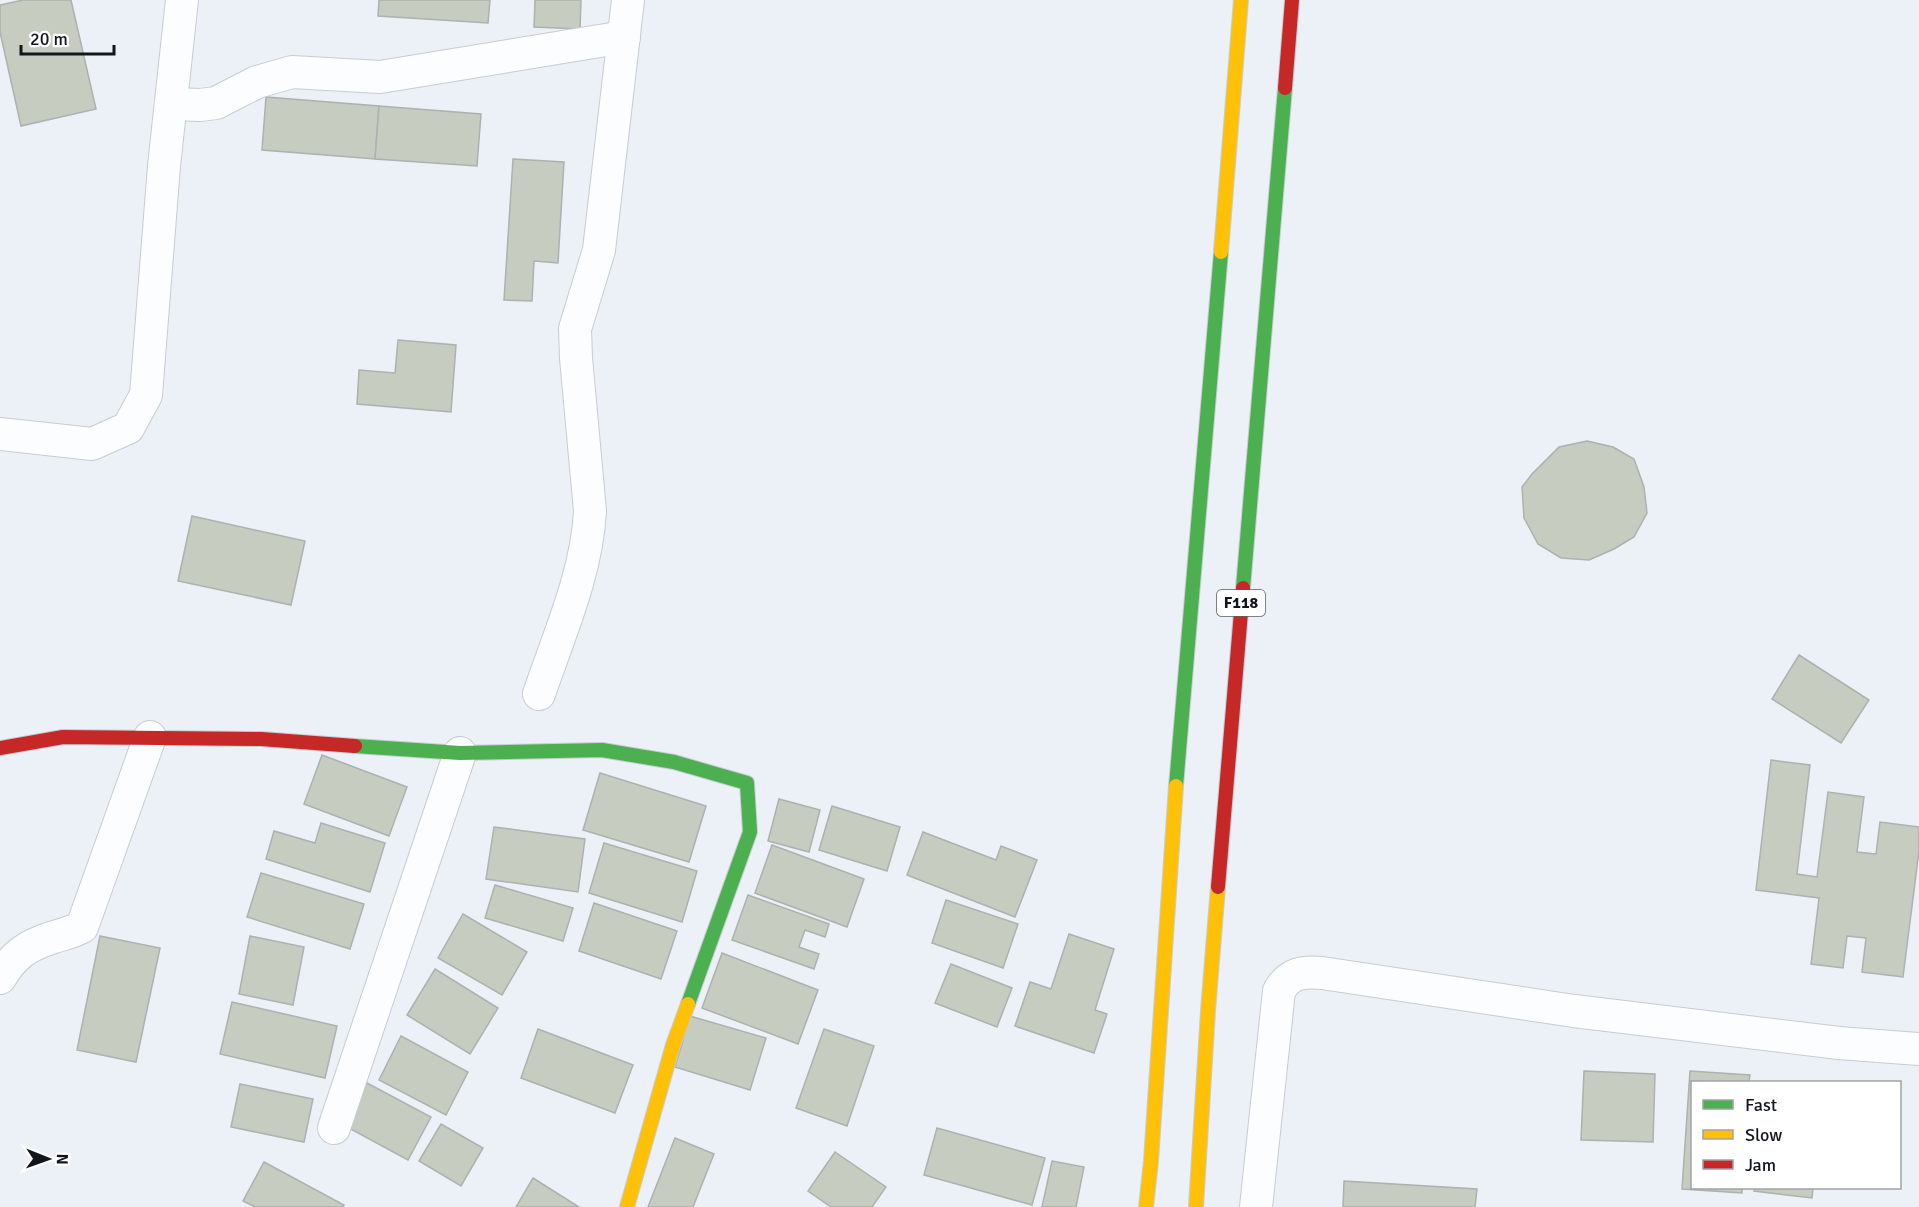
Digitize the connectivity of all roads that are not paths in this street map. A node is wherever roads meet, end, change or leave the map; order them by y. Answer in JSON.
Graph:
{"nodes":[{"id":1,"x":182,"y":0,"type":"edge"},
{"id":2,"x":628,"y":0,"type":"edge"},
{"id":3,"x":1241,"y":0,"type":"edge"},
{"id":4,"x":1292,"y":0,"type":"edge"},
{"id":5,"x":624,"y":37,"type":"junction"},
{"id":6,"x":171,"y":104,"type":"junction"},
{"id":7,"x":0,"y":434,"type":"edge"},
{"id":8,"x":539,"y":694,"type":"dead end"},
{"id":9,"x":150,"y":737,"type":"junction"},
{"id":10,"x":0,"y":748,"type":"edge"},
{"id":11,"x":460,"y":753,"type":"junction"},
{"id":12,"x":0,"y":978,"type":"edge"},
{"id":13,"x":1919,"y":1049,"type":"edge"},
{"id":14,"x":334,"y":1128,"type":"dead end"},
{"id":15,"x":627,"y":1207,"type":"edge"},
{"id":16,"x":1146,"y":1207,"type":"edge"},
{"id":17,"x":1196,"y":1207,"type":"edge"},
{"id":18,"x":1256,"y":1207,"type":"edge"}],
"edges":[{"from":1,"to":6,"type":"street"},
{"from":2,"to":5,"type":"street"},
{"from":3,"to":16,"type":"main road","number":"F118"},
{"from":4,"to":17,"type":"main road","number":"F118"},
{"from":5,"to":6,"type":"street"},
{"from":5,"to":8,"type":"street"},
{"from":6,"to":7,"type":"street"},
{"from":9,"to":10,"type":"main road"},
{"from":9,"to":11,"type":"main road"},
{"from":9,"to":12,"type":"street"},
{"from":11,"to":14,"type":"street"},
{"from":11,"to":15,"type":"main road"},
{"from":13,"to":18,"type":"street"}]}
